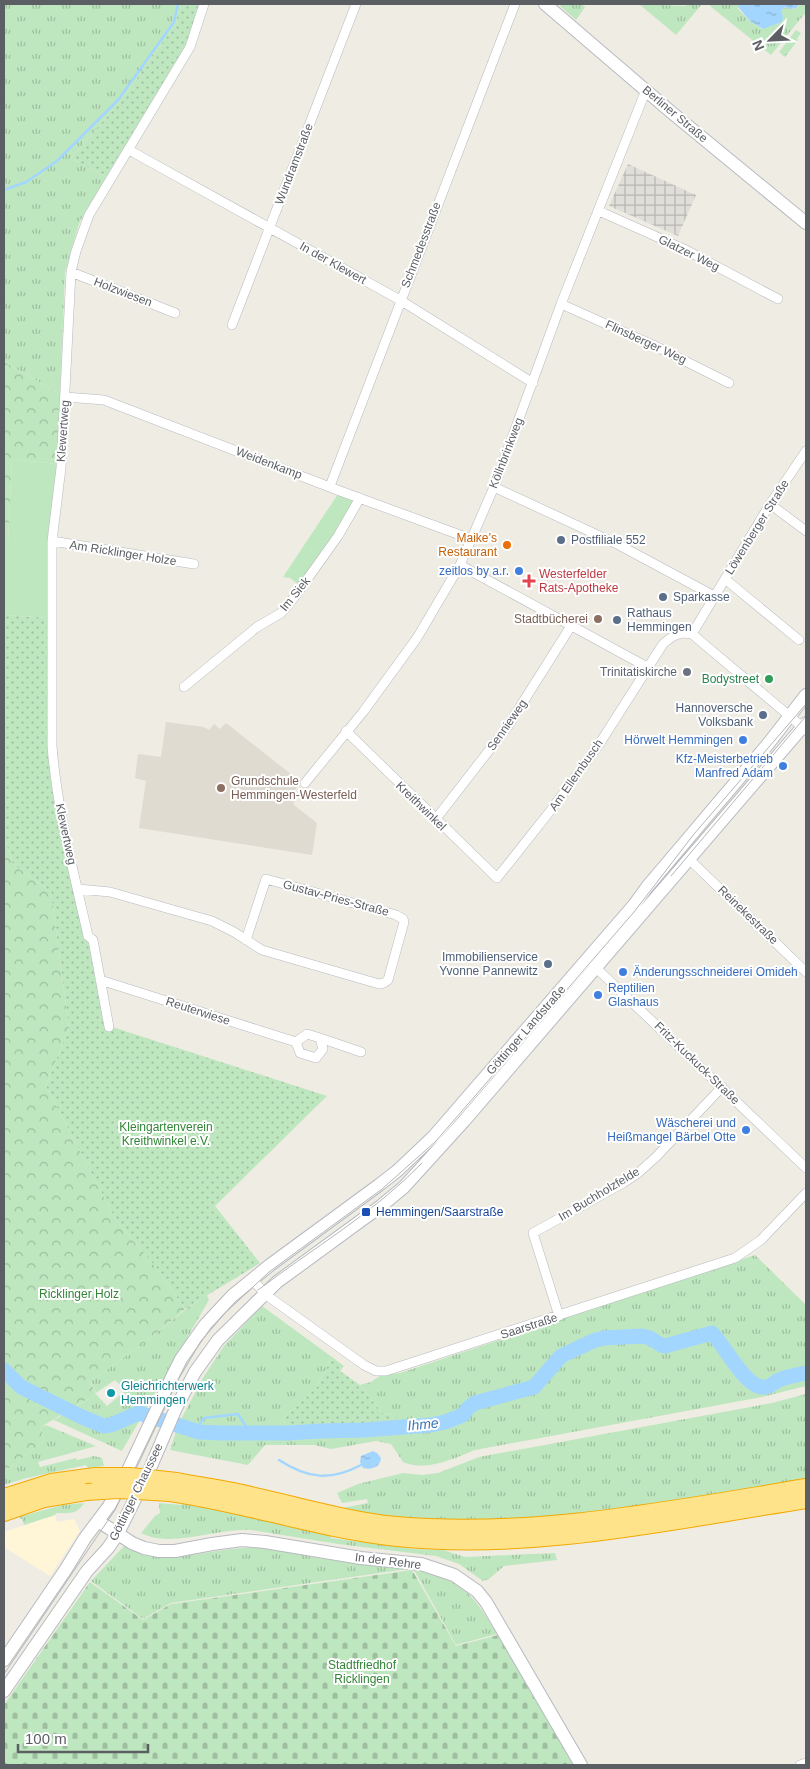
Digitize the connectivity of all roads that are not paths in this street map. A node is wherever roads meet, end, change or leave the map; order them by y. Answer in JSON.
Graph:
{"nodes":[{"id":1,"x":204,"y":4,"type":"edge"},
{"id":2,"x":356,"y":4,"type":"edge"},
{"id":3,"x":515,"y":4,"type":"edge"},
{"id":4,"x":545,"y":4,"type":"edge"},
{"id":5,"x":646,"y":90,"type":"junction"},
{"id":6,"x":129,"y":150,"type":"junction"},
{"id":7,"x":598,"y":211,"type":"junction"},
{"id":8,"x":806,"y":223,"type":"edge"},
{"id":9,"x":269,"y":227,"type":"junction"},
{"id":10,"x":71,"y":272,"type":"junction"},
{"id":11,"x":778,"y":299,"type":"dead end"},
{"id":12,"x":400,"y":300,"type":"junction"},
{"id":13,"x":561,"y":304,"type":"junction"},
{"id":14,"x":175,"y":313,"type":"dead end"},
{"id":15,"x":232,"y":324,"type":"dead end"},
{"id":16,"x":533,"y":383,"type":"junction"},
{"id":17,"x":729,"y":383,"type":"dead end"},
{"id":18,"x":65,"y":397,"type":"junction"},
{"id":19,"x":806,"y":451,"type":"edge"},
{"id":20,"x":330,"y":486,"type":"junction"},
{"id":21,"x":494,"y":487,"type":"junction"},
{"id":22,"x":360,"y":498,"type":"junction"},
{"id":23,"x":770,"y":504,"type":"junction"},
{"id":24,"x":806,"y":531,"type":"edge"},
{"id":25,"x":472,"y":539,"type":"junction"},
{"id":26,"x":52,"y":541,"type":"junction"},
{"id":27,"x":194,"y":564,"type":"dead end"},
{"id":28,"x":460,"y":565,"type":"junction"},
{"id":29,"x":725,"y":579,"type":"junction"},
{"id":30,"x":714,"y":596,"type":"junction"},
{"id":31,"x":571,"y":626,"type":"junction"},
{"id":32,"x":692,"y":634,"type":"junction"},
{"id":33,"x":799,"y":640,"type":"dead end"},
{"id":34,"x":647,"y":667,"type":"junction"},
{"id":35,"x":184,"y":687,"type":"dead end"},
{"id":36,"x":806,"y":695,"type":"edge"},
{"id":37,"x":801,"y":724,"type":"edge"},
{"id":38,"x":346,"y":732,"type":"junction"},
{"id":39,"x":305,"y":783,"type":"dead end"},
{"id":40,"x":435,"y":820,"type":"junction"},
{"id":41,"x":689,"y":859,"type":"junction"},
{"id":42,"x":497,"y":878,"type":"joint"},
{"id":43,"x":78,"y":889,"type":"junction"},
{"id":44,"x":246,"y":940,"type":"junction"},
{"id":45,"x":591,"y":963,"type":"junction"},
{"id":46,"x":806,"y":972,"type":"edge"},
{"id":47,"x":100,"y":980,"type":"junction"},
{"id":48,"x":109,"y":1027,"type":"dead end"},
{"id":49,"x":320,"y":1038,"type":"junction"},
{"id":50,"x":296,"y":1042,"type":"junction"},
{"id":51,"x":361,"y":1052,"type":"dead end"},
{"id":52,"x":722,"y":1087,"type":"junction"},
{"id":53,"x":806,"y":1168,"type":"edge"},
{"id":54,"x":806,"y":1193,"type":"edge"},
{"id":55,"x":252,"y":1280,"type":"junction"},
{"id":56,"x":264,"y":1293,"type":"junction"},
{"id":57,"x":559,"y":1316,"type":"junction"},
{"id":58,"x":189,"y":1347,"type":"joint"},
{"id":59,"x":174,"y":1487,"type":"junction"},
{"id":60,"x":806,"y":1488,"type":"edge"},
{"id":61,"x":4,"y":1497,"type":"edge"},
{"id":62,"x":806,"y":1500,"type":"edge"},
{"id":63,"x":4,"y":1513,"type":"edge"},
{"id":64,"x":98,"y":1521,"type":"junction"},
{"id":65,"x":117,"y":1535,"type":"junction"},
{"id":66,"x":4,"y":1660,"type":"edge"},
{"id":67,"x":4,"y":1691,"type":"edge"},
{"id":68,"x":806,"y":1763,"type":"edge"},
{"id":69,"x":581,"y":1765,"type":"edge"},
{"id":70,"x":800,"y":1765,"type":"edge"}],
"edges":[{"from":1,"to":6,"type":"street","name":"Klewertweg"},
{"from":2,"to":9,"type":"street","name":"Wundramstraße"},
{"from":3,"to":12,"type":"street","name":"Schmedesstraße"},
{"from":4,"to":5,"type":"street","name":"Berliner Straße"},
{"from":5,"to":7,"type":"street","name":"Köllnbrinkweg"},
{"from":5,"to":8,"type":"street","name":"Berliner Straße"},
{"from":6,"to":9,"type":"street","name":"In der Klewert"},
{"from":6,"to":10,"type":"street","name":"Klewertweg"},
{"from":7,"to":11,"type":"street","name":"Glatzer Weg"},
{"from":7,"to":13,"type":"street","name":"Köllnbrinkweg"},
{"from":9,"to":12,"type":"street","name":"In der Klewert"},
{"from":9,"to":15,"type":"street","name":"Wundramstraße"},
{"from":10,"to":14,"type":"street","name":"Holzwiesen"},
{"from":10,"to":18,"type":"street","name":"Klewertweg"},
{"from":12,"to":16,"type":"street","name":"In der Klewert"},
{"from":12,"to":20,"type":"street","name":"Schmedesstraße"},
{"from":13,"to":16,"type":"street","name":"Köllnbrinkweg"},
{"from":13,"to":17,"type":"street","name":"Flinsberger Weg"},
{"from":16,"to":21,"type":"street","name":"Köllnbrinkweg"},
{"from":18,"to":20,"type":"street","name":"Weidenkamp"},
{"from":18,"to":26,"type":"street","name":"Klewertweg"},
{"from":19,"to":23,"type":"street","name":"Löwenberger Straße"},
{"from":20,"to":22,"type":"street","name":"Weidenkamp"},
{"from":21,"to":25,"type":"street","name":"Köllnbrinkweg"},
{"from":21,"to":30,"type":"street"},
{"from":22,"to":25,"type":"street","name":"Weidenkamp"},
{"from":22,"to":35,"type":"street","name":"Im Siek"},
{"from":23,"to":24,"type":"street"},
{"from":23,"to":29,"type":"street","name":"Löwenberger Straße"},
{"from":25,"to":28,"type":"street","name":"Köllnbrinkweg"},
{"from":26,"to":27,"type":"street","name":"Am Ricklinger Holze"},
{"from":26,"to":43,"type":"street","name":"Klewertweg"},
{"from":28,"to":31,"type":"street"},
{"from":28,"to":38,"type":"street","name":"Köllnbrinkweg"},
{"from":29,"to":30,"type":"street","name":"Löwenberger Straße"},
{"from":29,"to":33,"type":"street"},
{"from":30,"to":32,"type":"street","name":"Löwenberger Straße"},
{"from":31,"to":34,"type":"street"},
{"from":31,"to":40,"type":"street","name":"Sennieweg"},
{"from":32,"to":34,"type":"street","name":"Am Ellernbusch"},
{"from":32,"to":37,"type":"street"},
{"from":34,"to":42,"type":"street","name":"Am Ellernbusch"},
{"from":36,"to":37,"type":"street","name":"Göttinger Landstraße"},
{"from":37,"to":41,"type":"street","name":"Göttinger Landstraße"},
{"from":37,"to":45,"type":"street","name":"Göttinger Landstraße"},
{"from":38,"to":39,"type":"street","name":"Köllnbrinkweg"},
{"from":38,"to":40,"type":"street","name":"Kreithwinkel"},
{"from":40,"to":42,"type":"street","name":"Kreithwinkel"},
{"from":41,"to":45,"type":"street","name":"Göttinger Landstraße"},
{"from":41,"to":46,"type":"street","name":"Reinekestraße"},
{"from":43,"to":44,"type":"street","name":"Gustav-Pries-Straße"},
{"from":43,"to":47,"type":"street"},
{"from":44,"to":44,"type":"street","name":"Gustav-Pries-Straße"},
{"from":45,"to":52,"type":"street","name":"Fritz-Kuckuck-Straße"},
{"from":45,"to":55,"type":"street","name":"Göttinger Landstraße"},
{"from":45,"to":56,"type":"street","name":"Göttinger Landstraße"},
{"from":47,"to":48,"type":"street"},
{"from":47,"to":50,"type":"street","name":"Reuterwiese"},
{"from":49,"to":50,"type":"street","name":"Reuterwiese"},
{"from":49,"to":50,"type":"street","name":"Reuterwiese"},
{"from":49,"to":51,"type":"street","name":"Reuterwiese"},
{"from":52,"to":53,"type":"street","name":"Fritz-Kuckuck-Straße"},
{"from":52,"to":57,"type":"street","name":"Im Buchholzfelde"},
{"from":54,"to":57,"type":"street","name":"Saarstraße"},
{"from":55,"to":56,"type":"street","name":"Saarstraße"},
{"from":55,"to":58,"type":"street","name":"Göttinger Landstraße"},
{"from":56,"to":57,"type":"street","name":"Saarstraße"},
{"from":56,"to":65,"type":"street","name":"Göttinger Chaussee"},
{"from":58,"to":64,"type":"street","name":"Göttinger Chaussee"},
{"from":59,"to":60,"type":"highway"},
{"from":59,"to":61,"type":"highway","bridge":true},
{"from":59,"to":62,"type":"highway"},
{"from":59,"to":63,"type":"highway","bridge":true},
{"from":64,"to":65,"type":"street","name":"In der Rehre"},
{"from":64,"to":66,"type":"street","name":"Göttinger Chaussee"},
{"from":65,"to":67,"type":"street","name":"Göttinger Chaussee"},
{"from":65,"to":69,"type":"street","name":"In der Rehre"},
{"from":68,"to":70,"type":"street"}]}
